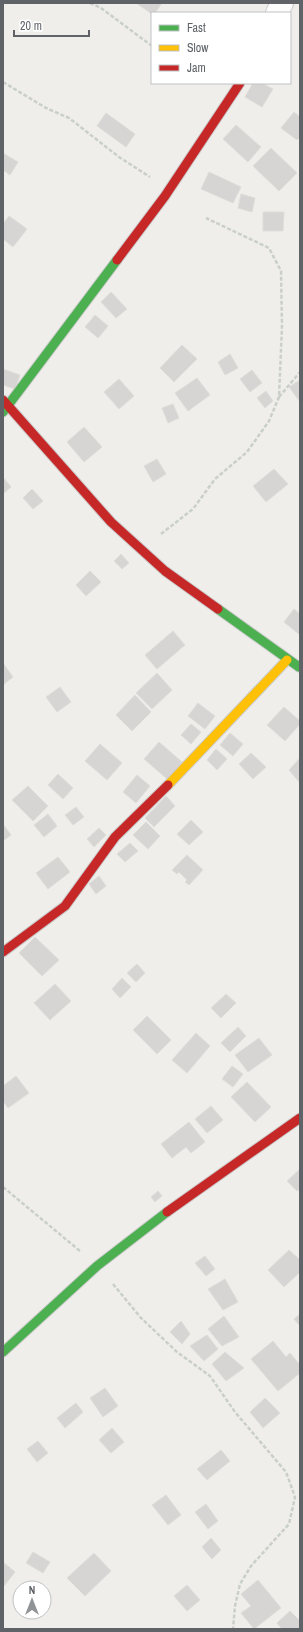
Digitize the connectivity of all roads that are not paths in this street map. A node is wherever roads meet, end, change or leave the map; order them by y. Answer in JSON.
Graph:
{"nodes":[{"id":1,"x":282,"y":3,"type":"edge"},
{"id":2,"x":278,"y":12,"type":"edge"},
{"id":3,"x":239,"y":84,"type":"edge"},
{"id":4,"x":5,"y":406,"type":"edge"},
{"id":5,"x":287,"y":660,"type":"junction"},
{"id":6,"x":300,"y":668,"type":"edge"},
{"id":7,"x":3,"y":952,"type":"edge"},
{"id":8,"x":300,"y":1118,"type":"edge"},
{"id":9,"x":3,"y":1352,"type":"edge"}],
"edges":[{"from":1,"to":2,"type":"street"},
{"from":3,"to":4,"type":"street"},
{"from":4,"to":5,"type":"street"},
{"from":5,"to":6,"type":"street"},
{"from":5,"to":7,"type":"street"},
{"from":8,"to":9,"type":"street"}]}
